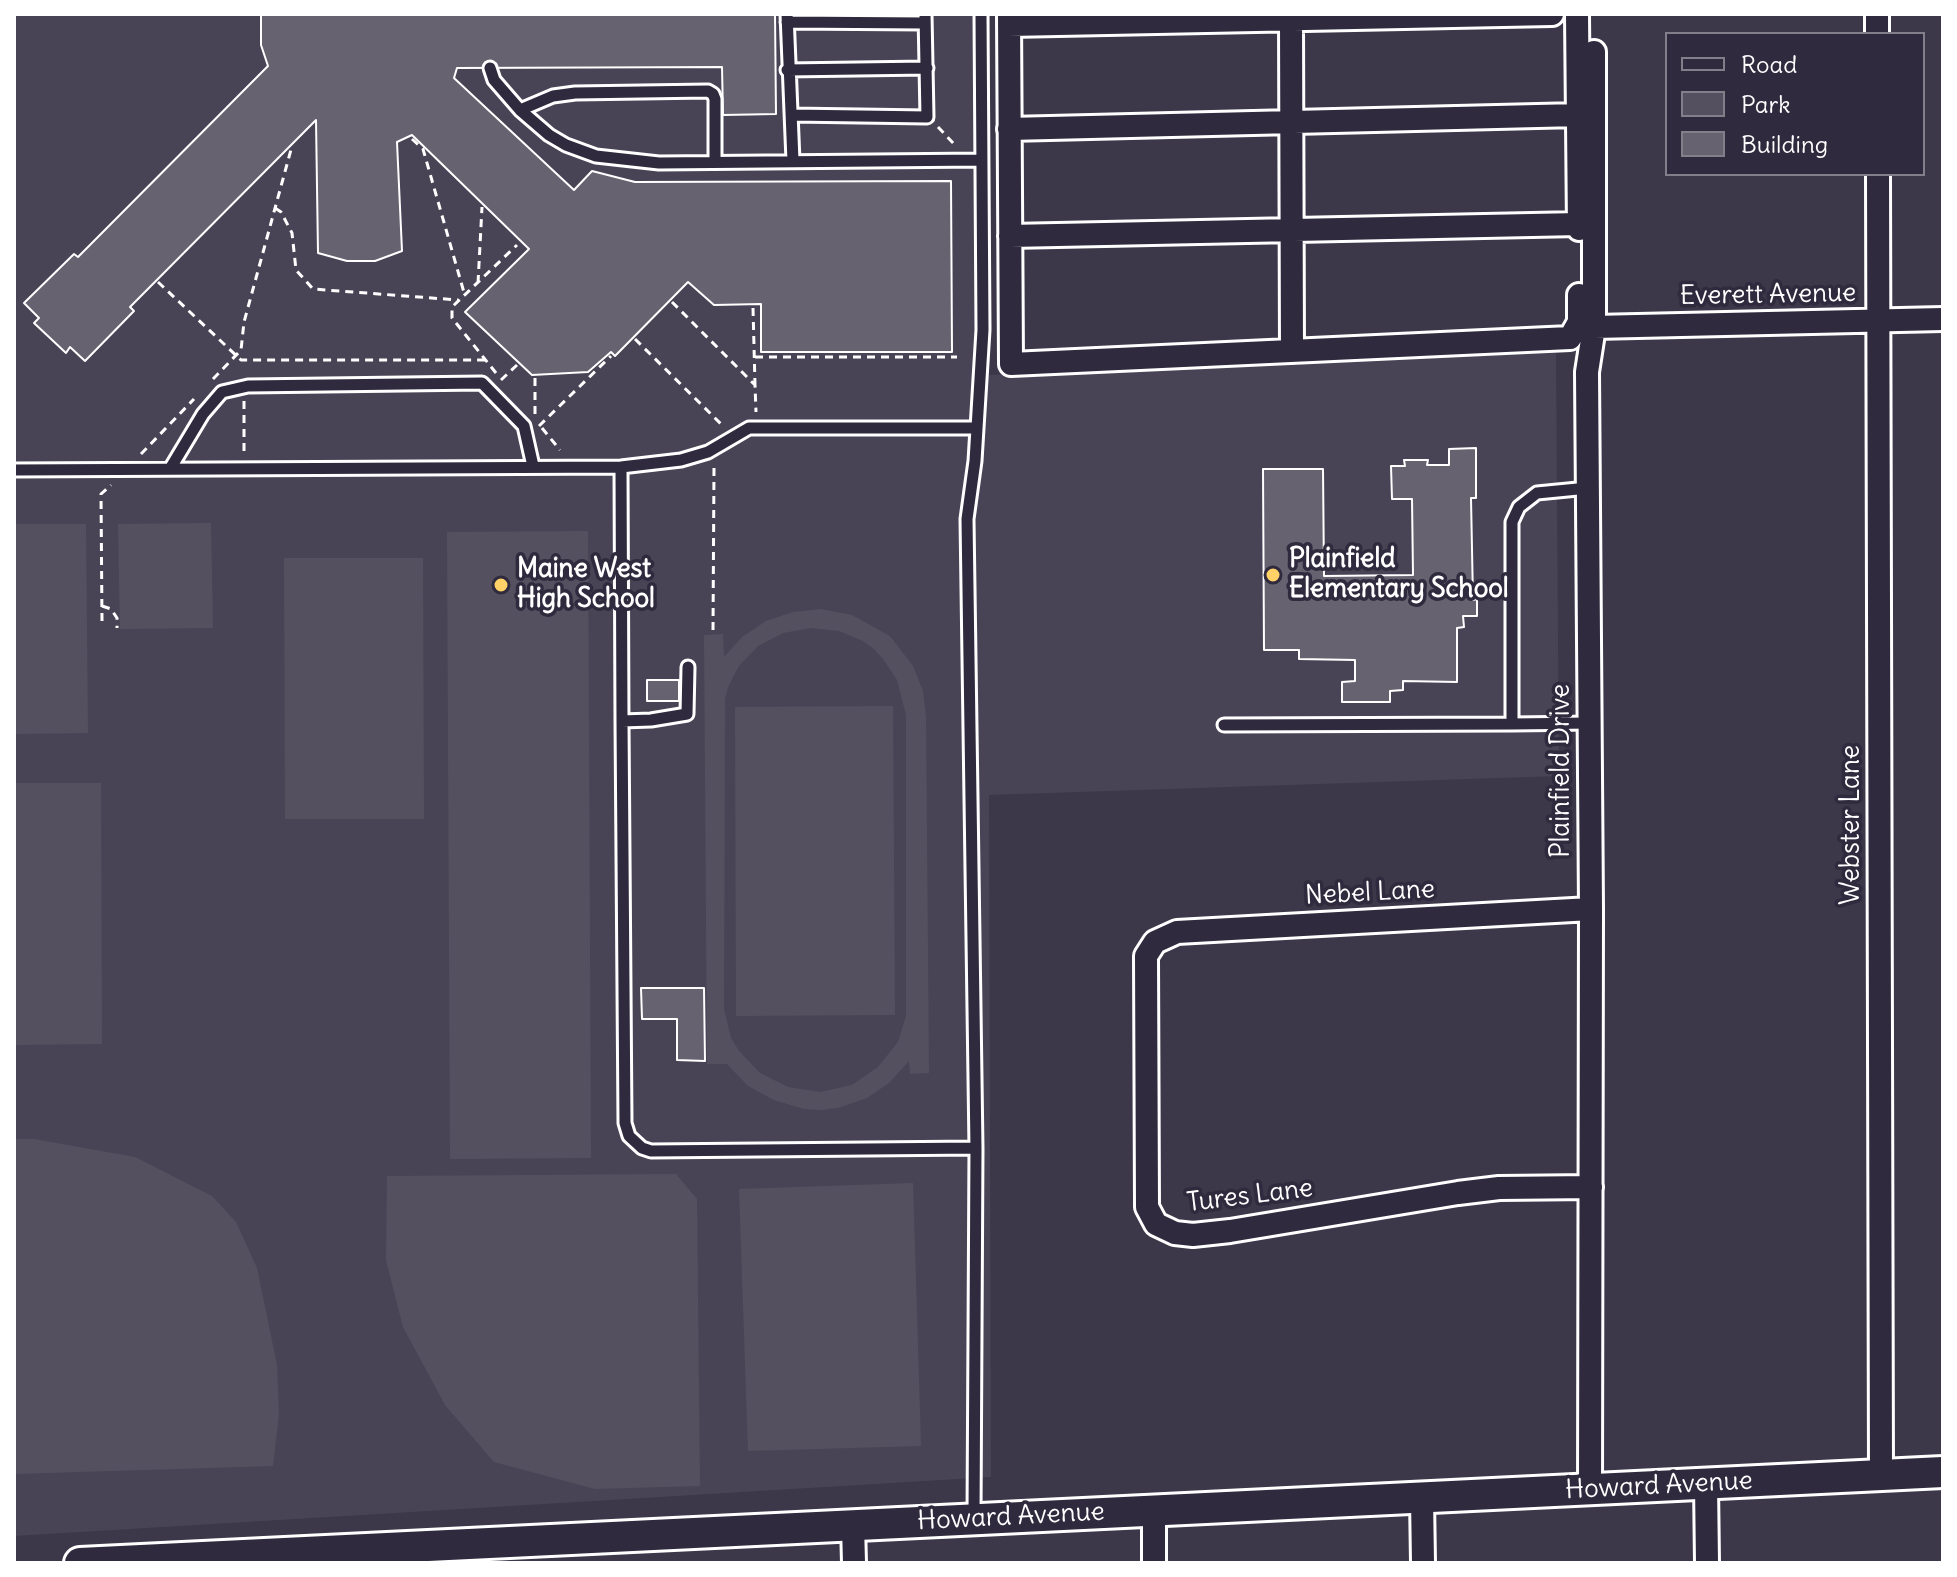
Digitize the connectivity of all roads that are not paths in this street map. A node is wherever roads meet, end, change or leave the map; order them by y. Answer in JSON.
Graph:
{"nodes":[{"id":1,"x":981,"y":14,"type":"edge"},
{"id":2,"x":1552,"y":14,"type":"edge"},
{"id":3,"x":1577,"y":14,"type":"edge"},
{"id":4,"x":1403,"y":16,"type":"edge"},
{"id":5,"x":787,"y":18,"type":"edge"},
{"id":6,"x":1191,"y":18,"type":"edge"},
{"id":7,"x":925,"y":19,"type":"edge"},
{"id":8,"x":1009,"y":20,"type":"edge"},
{"id":9,"x":1291,"y":20,"type":"junction"},
{"id":10,"x":1594,"y":52,"type":"dead end"},
{"id":11,"x":490,"y":68,"type":"dead end"},
{"id":12,"x":927,"y":68,"type":"junction"},
{"id":13,"x":787,"y":70,"type":"junction"},
{"id":14,"x":520,"y":110,"type":"junction"},
{"id":15,"x":792,"y":115,"type":"junction"},
{"id":16,"x":1578,"y":115,"type":"junction"},
{"id":17,"x":1291,"y":122,"type":"junction"},
{"id":18,"x":1009,"y":129,"type":"junction"},
{"id":19,"x":981,"y":160,"type":"junction"},
{"id":20,"x":793,"y":161,"type":"junction"},
{"id":21,"x":715,"y":162,"type":"junction"},
{"id":22,"x":1878,"y":176,"type":"edge"},
{"id":23,"x":1579,"y":224,"type":"junction"},
{"id":24,"x":1292,"y":230,"type":"junction"},
{"id":25,"x":1010,"y":236,"type":"junction"},
{"id":26,"x":1943,"y":319,"type":"edge"},
{"id":27,"x":1879,"y":321,"type":"junction"},
{"id":28,"x":1594,"y":327,"type":"junction"},
{"id":29,"x":1292,"y":351,"type":"junction"},
{"id":30,"x":977,"y":428,"type":"junction"},
{"id":31,"x":533,"y":466,"type":"junction"},
{"id":32,"x":621,"y":467,"type":"junction"},
{"id":33,"x":170,"y":469,"type":"junction"},
{"id":34,"x":14,"y":470,"type":"edge"},
{"id":35,"x":1588,"y":488,"type":"junction"},
{"id":36,"x":688,"y":667,"type":"dead end"},
{"id":37,"x":622,"y":721,"type":"junction"},
{"id":38,"x":1590,"y":723,"type":"junction"},
{"id":39,"x":1512,"y":724,"type":"junction"},
{"id":40,"x":1224,"y":725,"type":"dead end"},
{"id":41,"x":1591,"y":909,"type":"junction"},
{"id":42,"x":1155,"y":942,"type":"joint"},
{"id":43,"x":976,"y":1148,"type":"junction"},
{"id":44,"x":1591,"y":1187,"type":"junction"},
{"id":45,"x":1943,"y":1472,"type":"edge"},
{"id":46,"x":1881,"y":1476,"type":"junction"},
{"id":47,"x":1706,"y":1484,"type":"junction"},
{"id":48,"x":1590,"y":1490,"type":"junction"},
{"id":49,"x":1422,"y":1498,"type":"junction"},
{"id":50,"x":1154,"y":1510,"type":"junction"},
{"id":51,"x":974,"y":1519,"type":"junction"},
{"id":52,"x":853,"y":1525,"type":"junction"},
{"id":53,"x":80,"y":1563,"type":"edge"},
{"id":54,"x":854,"y":1563,"type":"edge"},
{"id":55,"x":1154,"y":1563,"type":"edge"},
{"id":56,"x":1423,"y":1563,"type":"edge"},
{"id":57,"x":1707,"y":1563,"type":"edge"}],
"edges":[{"from":1,"to":19,"type":"lane"},
{"from":2,"to":4,"type":"street"},
{"from":3,"to":16,"type":"street"},
{"from":4,"to":9,"type":"street"},
{"from":5,"to":7,"type":"lane"},
{"from":5,"to":13,"type":"lane"},
{"from":6,"to":8,"type":"street"},
{"from":6,"to":9,"type":"street"},
{"from":7,"to":12,"type":"lane"},
{"from":8,"to":18,"type":"street"},
{"from":9,"to":17,"type":"street"},
{"from":10,"to":28,"type":"street","name":"Plainfield Drive"},
{"from":11,"to":14,"type":"lane"},
{"from":12,"to":13,"type":"lane"},
{"from":12,"to":15,"type":"lane"},
{"from":13,"to":15,"type":"lane"},
{"from":14,"to":21,"type":"lane"},
{"from":14,"to":21,"type":"lane"},
{"from":15,"to":20,"type":"lane"},
{"from":16,"to":17,"type":"street"},
{"from":16,"to":23,"type":"street"},
{"from":17,"to":18,"type":"street"},
{"from":17,"to":24,"type":"street"},
{"from":18,"to":25,"type":"street"},
{"from":19,"to":20,"type":"lane"},
{"from":19,"to":30,"type":"lane"},
{"from":20,"to":21,"type":"lane"},
{"from":22,"to":27,"type":"street","name":"Webster Lane"},
{"from":23,"to":24,"type":"street"},
{"from":23,"to":29,"type":"street"},
{"from":24,"to":25,"type":"street"},
{"from":24,"to":29,"type":"street"},
{"from":25,"to":29,"type":"street"},
{"from":26,"to":27,"type":"street","name":"Everett Avenue"},
{"from":27,"to":28,"type":"street","name":"Everett Avenue"},
{"from":27,"to":46,"type":"street","name":"Webster Lane"},
{"from":28,"to":35,"type":"street","name":"Plainfield Drive"},
{"from":30,"to":32,"type":"lane"},
{"from":30,"to":43,"type":"lane"},
{"from":31,"to":32,"type":"lane"},
{"from":31,"to":33,"type":"lane"},
{"from":31,"to":33,"type":"lane"},
{"from":32,"to":37,"type":"lane"},
{"from":33,"to":34,"type":"lane"},
{"from":35,"to":38,"type":"street","name":"Plainfield Drive"},
{"from":35,"to":39,"type":"lane"},
{"from":36,"to":37,"type":"lane"},
{"from":37,"to":43,"type":"lane"},
{"from":38,"to":39,"type":"lane"},
{"from":38,"to":41,"type":"street","name":"Plainfield Drive"},
{"from":39,"to":40,"type":"lane"},
{"from":41,"to":42,"type":"street","name":"Nebel Lane"},
{"from":41,"to":44,"type":"street","name":"Plainfield Drive"},
{"from":42,"to":44,"type":"street","name":"Tures Lane"},
{"from":43,"to":51,"type":"lane"},
{"from":44,"to":48,"type":"street","name":"Plainfield Drive"},
{"from":45,"to":46,"type":"street","name":"Howard Avenue"},
{"from":46,"to":47,"type":"street","name":"Howard Avenue"},
{"from":47,"to":48,"type":"street","name":"Howard Avenue"},
{"from":47,"to":57,"type":"street"},
{"from":48,"to":49,"type":"street","name":"Howard Avenue"},
{"from":49,"to":50,"type":"street","name":"Howard Avenue"},
{"from":49,"to":56,"type":"street"},
{"from":50,"to":51,"type":"street","name":"Howard Avenue"},
{"from":50,"to":55,"type":"street"},
{"from":51,"to":52,"type":"street","name":"Howard Avenue"},
{"from":52,"to":53,"type":"street","name":"Howard Avenue"},
{"from":52,"to":54,"type":"street"}]}
